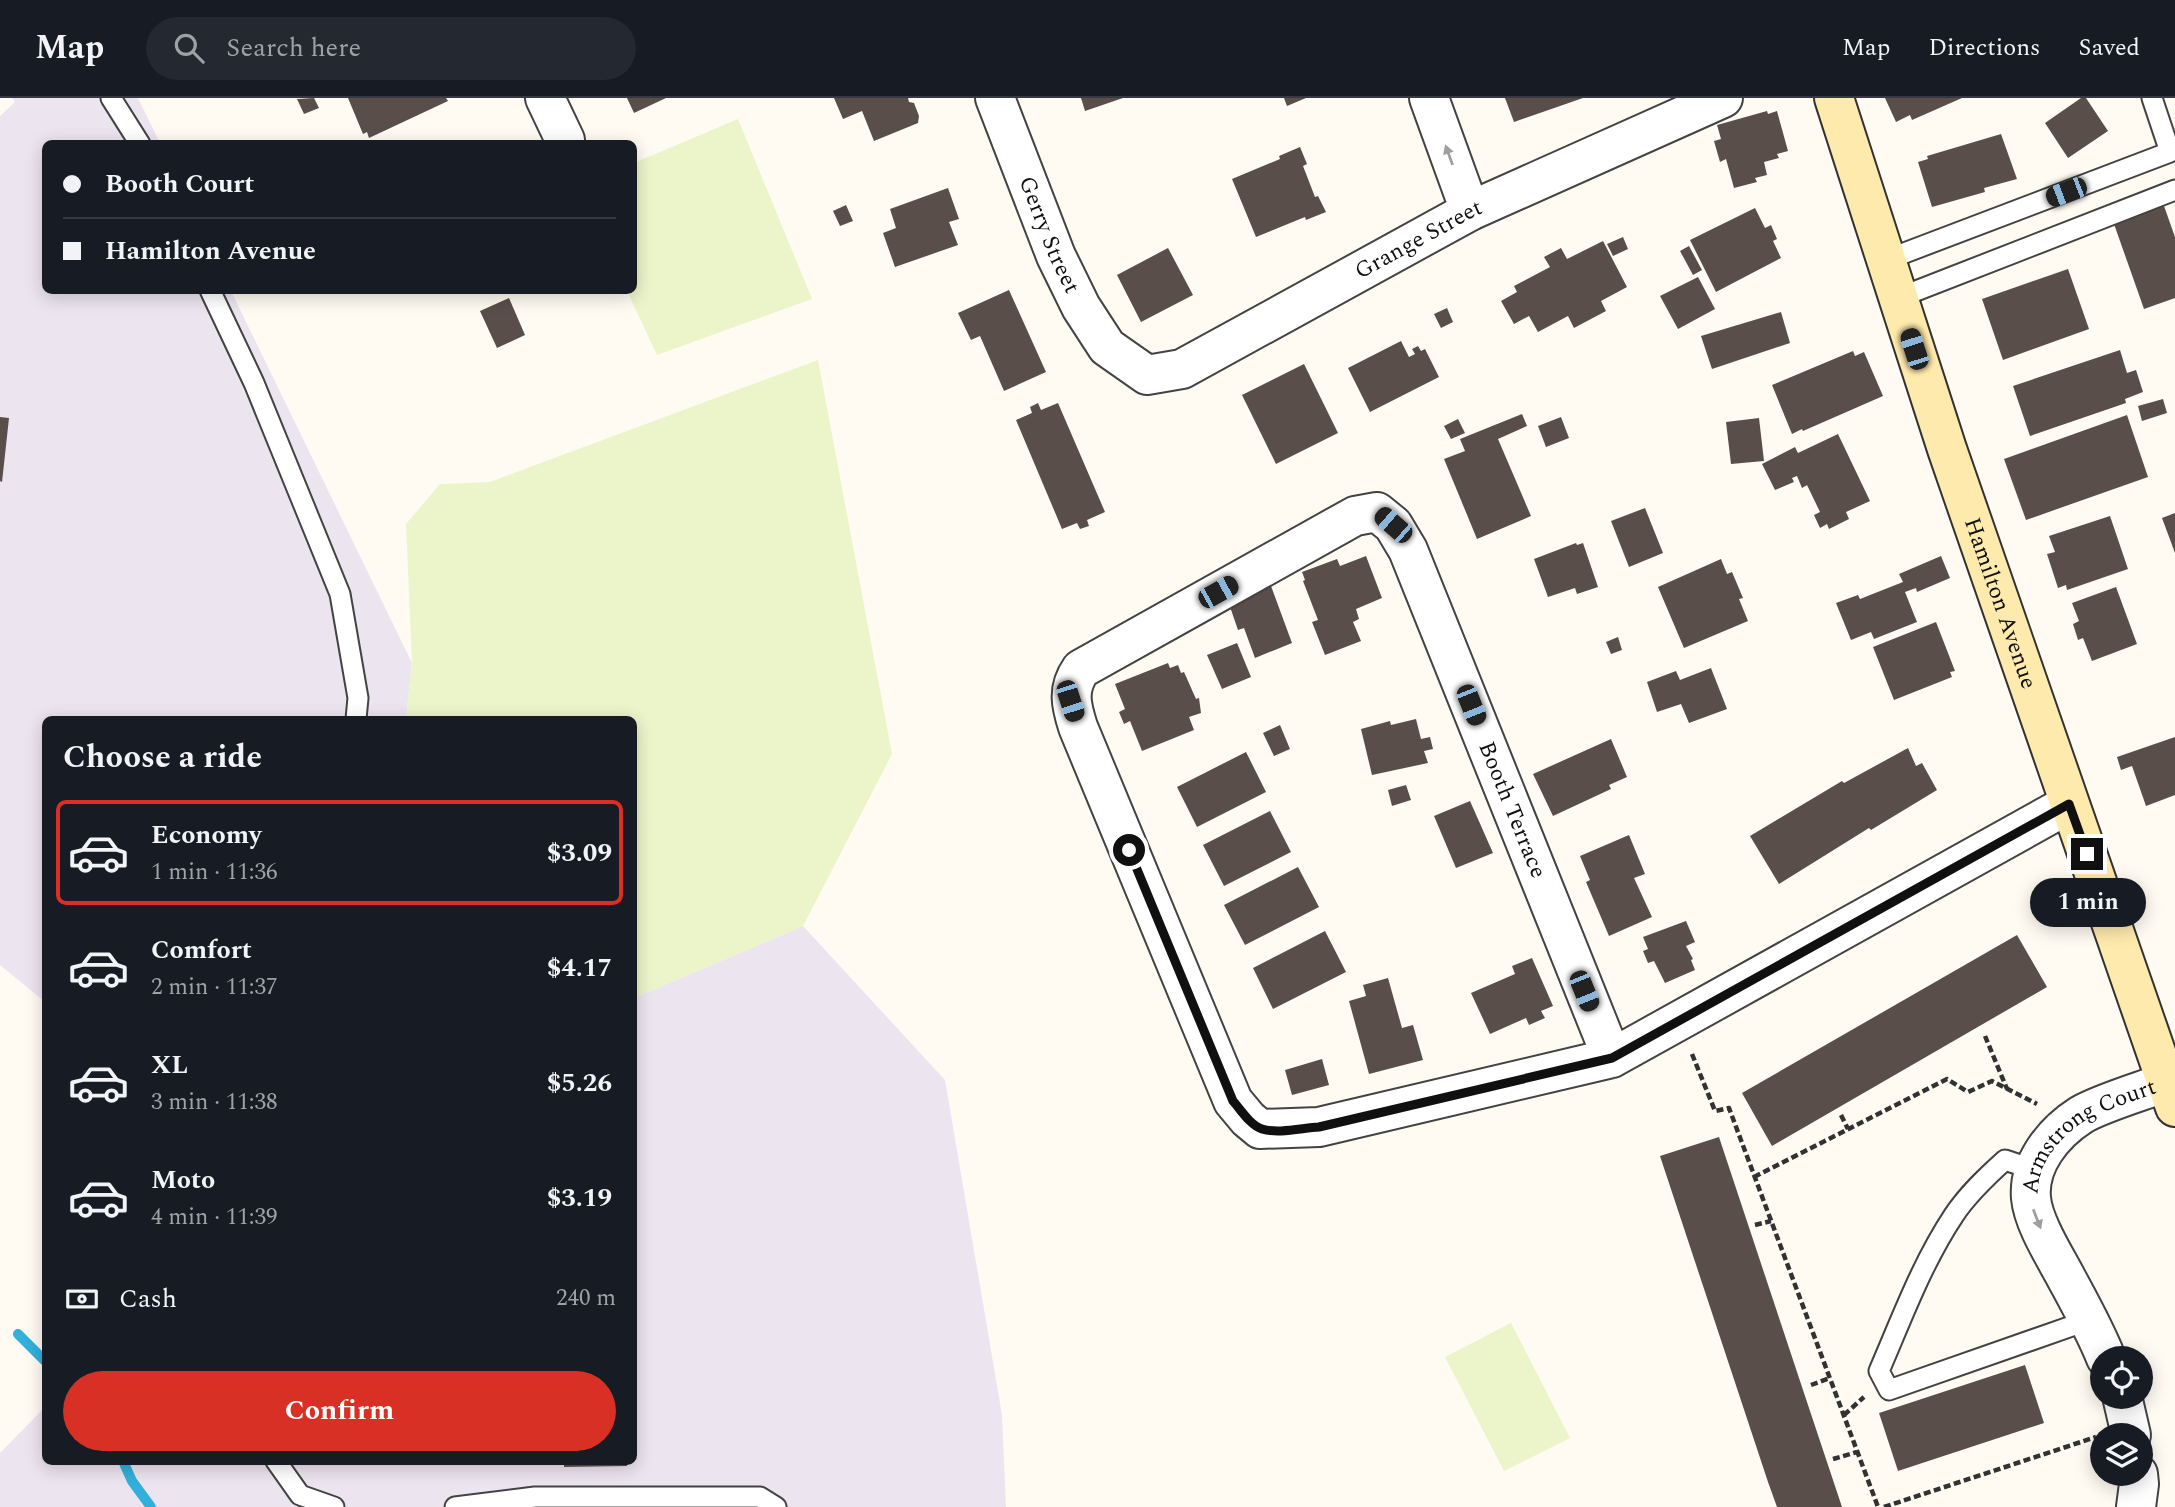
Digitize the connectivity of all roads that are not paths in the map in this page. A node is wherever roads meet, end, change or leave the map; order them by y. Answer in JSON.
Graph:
{"nodes":[{"id":1,"x":111,"y":98,"type":"edge"},
{"id":2,"x":545,"y":98,"type":"edge"},
{"id":3,"x":995,"y":98,"type":"edge"},
{"id":4,"x":1429,"y":98,"type":"edge"},
{"id":5,"x":1723,"y":98,"type":"edge"},
{"id":6,"x":1834,"y":98,"type":"edge"},
{"id":7,"x":2152,"y":98,"type":"edge"},
{"id":8,"x":137,"y":140,"type":"edge"},
{"id":9,"x":565,"y":140,"type":"dead end"},
{"id":10,"x":2175,"y":190,"type":"edge"},
{"id":11,"x":1470,"y":211,"type":"junction"},
{"id":12,"x":1886,"y":260,"type":"junction"},
{"id":13,"x":212,"y":294,"type":"edge"},
{"id":14,"x":1898,"y":298,"type":"junction"},
{"id":15,"x":1123,"y":360,"type":"joint"},
{"id":16,"x":356,"y":716,"type":"edge"},
{"id":17,"x":2069,"y":804,"type":"junction"},
{"id":18,"x":1612,"y":1058,"type":"junction"},
{"id":19,"x":2171,"y":1095,"type":"edge"},
{"id":20,"x":2035,"y":1170,"type":"junction"},
{"id":21,"x":2090,"y":1320,"type":"junction"},
{"id":22,"x":2101,"y":1346,"type":"edge"},
{"id":23,"x":279,"y":1465,"type":"edge"},
{"id":24,"x":2137,"y":1486,"type":"edge"},
{"id":25,"x":334,"y":1507,"type":"edge"},
{"id":26,"x":455,"y":1507,"type":"edge"},
{"id":27,"x":776,"y":1507,"type":"edge"},
{"id":28,"x":2136,"y":1507,"type":"edge"}],
"edges":[{"from":1,"to":8,"type":"lane"},
{"from":2,"to":9,"type":"street"},
{"from":3,"to":15,"type":"street","name":"Gerry Street"},
{"from":11,"to":4,"type":"street","one_way":true},
{"from":5,"to":11,"type":"street","name":"Grange Street"},
{"from":6,"to":12,"type":"main road","name":"Hamilton Avenue"},
{"from":7,"to":12,"type":"lane"},
{"from":10,"to":14,"type":"lane"},
{"from":11,"to":15,"type":"street","name":"Grange Street"},
{"from":12,"to":14,"type":"main road","name":"Hamilton Avenue"},
{"from":13,"to":16,"type":"lane"},
{"from":14,"to":17,"type":"main road","name":"Hamilton Avenue"},
{"from":17,"to":18,"type":"street"},
{"from":17,"to":19,"type":"main road","name":"Hamilton Avenue"},
{"from":18,"to":18,"type":"street","name":"Booth Terrace"},
{"from":19,"to":20,"type":"street","name":"Armstrong Court"},
{"from":20,"to":21,"type":"street","name":"Armstrong Court","one_way":true},
{"from":20,"to":21,"type":"lane"},
{"from":21,"to":22,"type":"street","name":"Armstrong Court"},
{"from":23,"to":25,"type":"lane"},
{"from":24,"to":28,"type":"street"},
{"from":26,"to":27,"type":"lane"}]}
